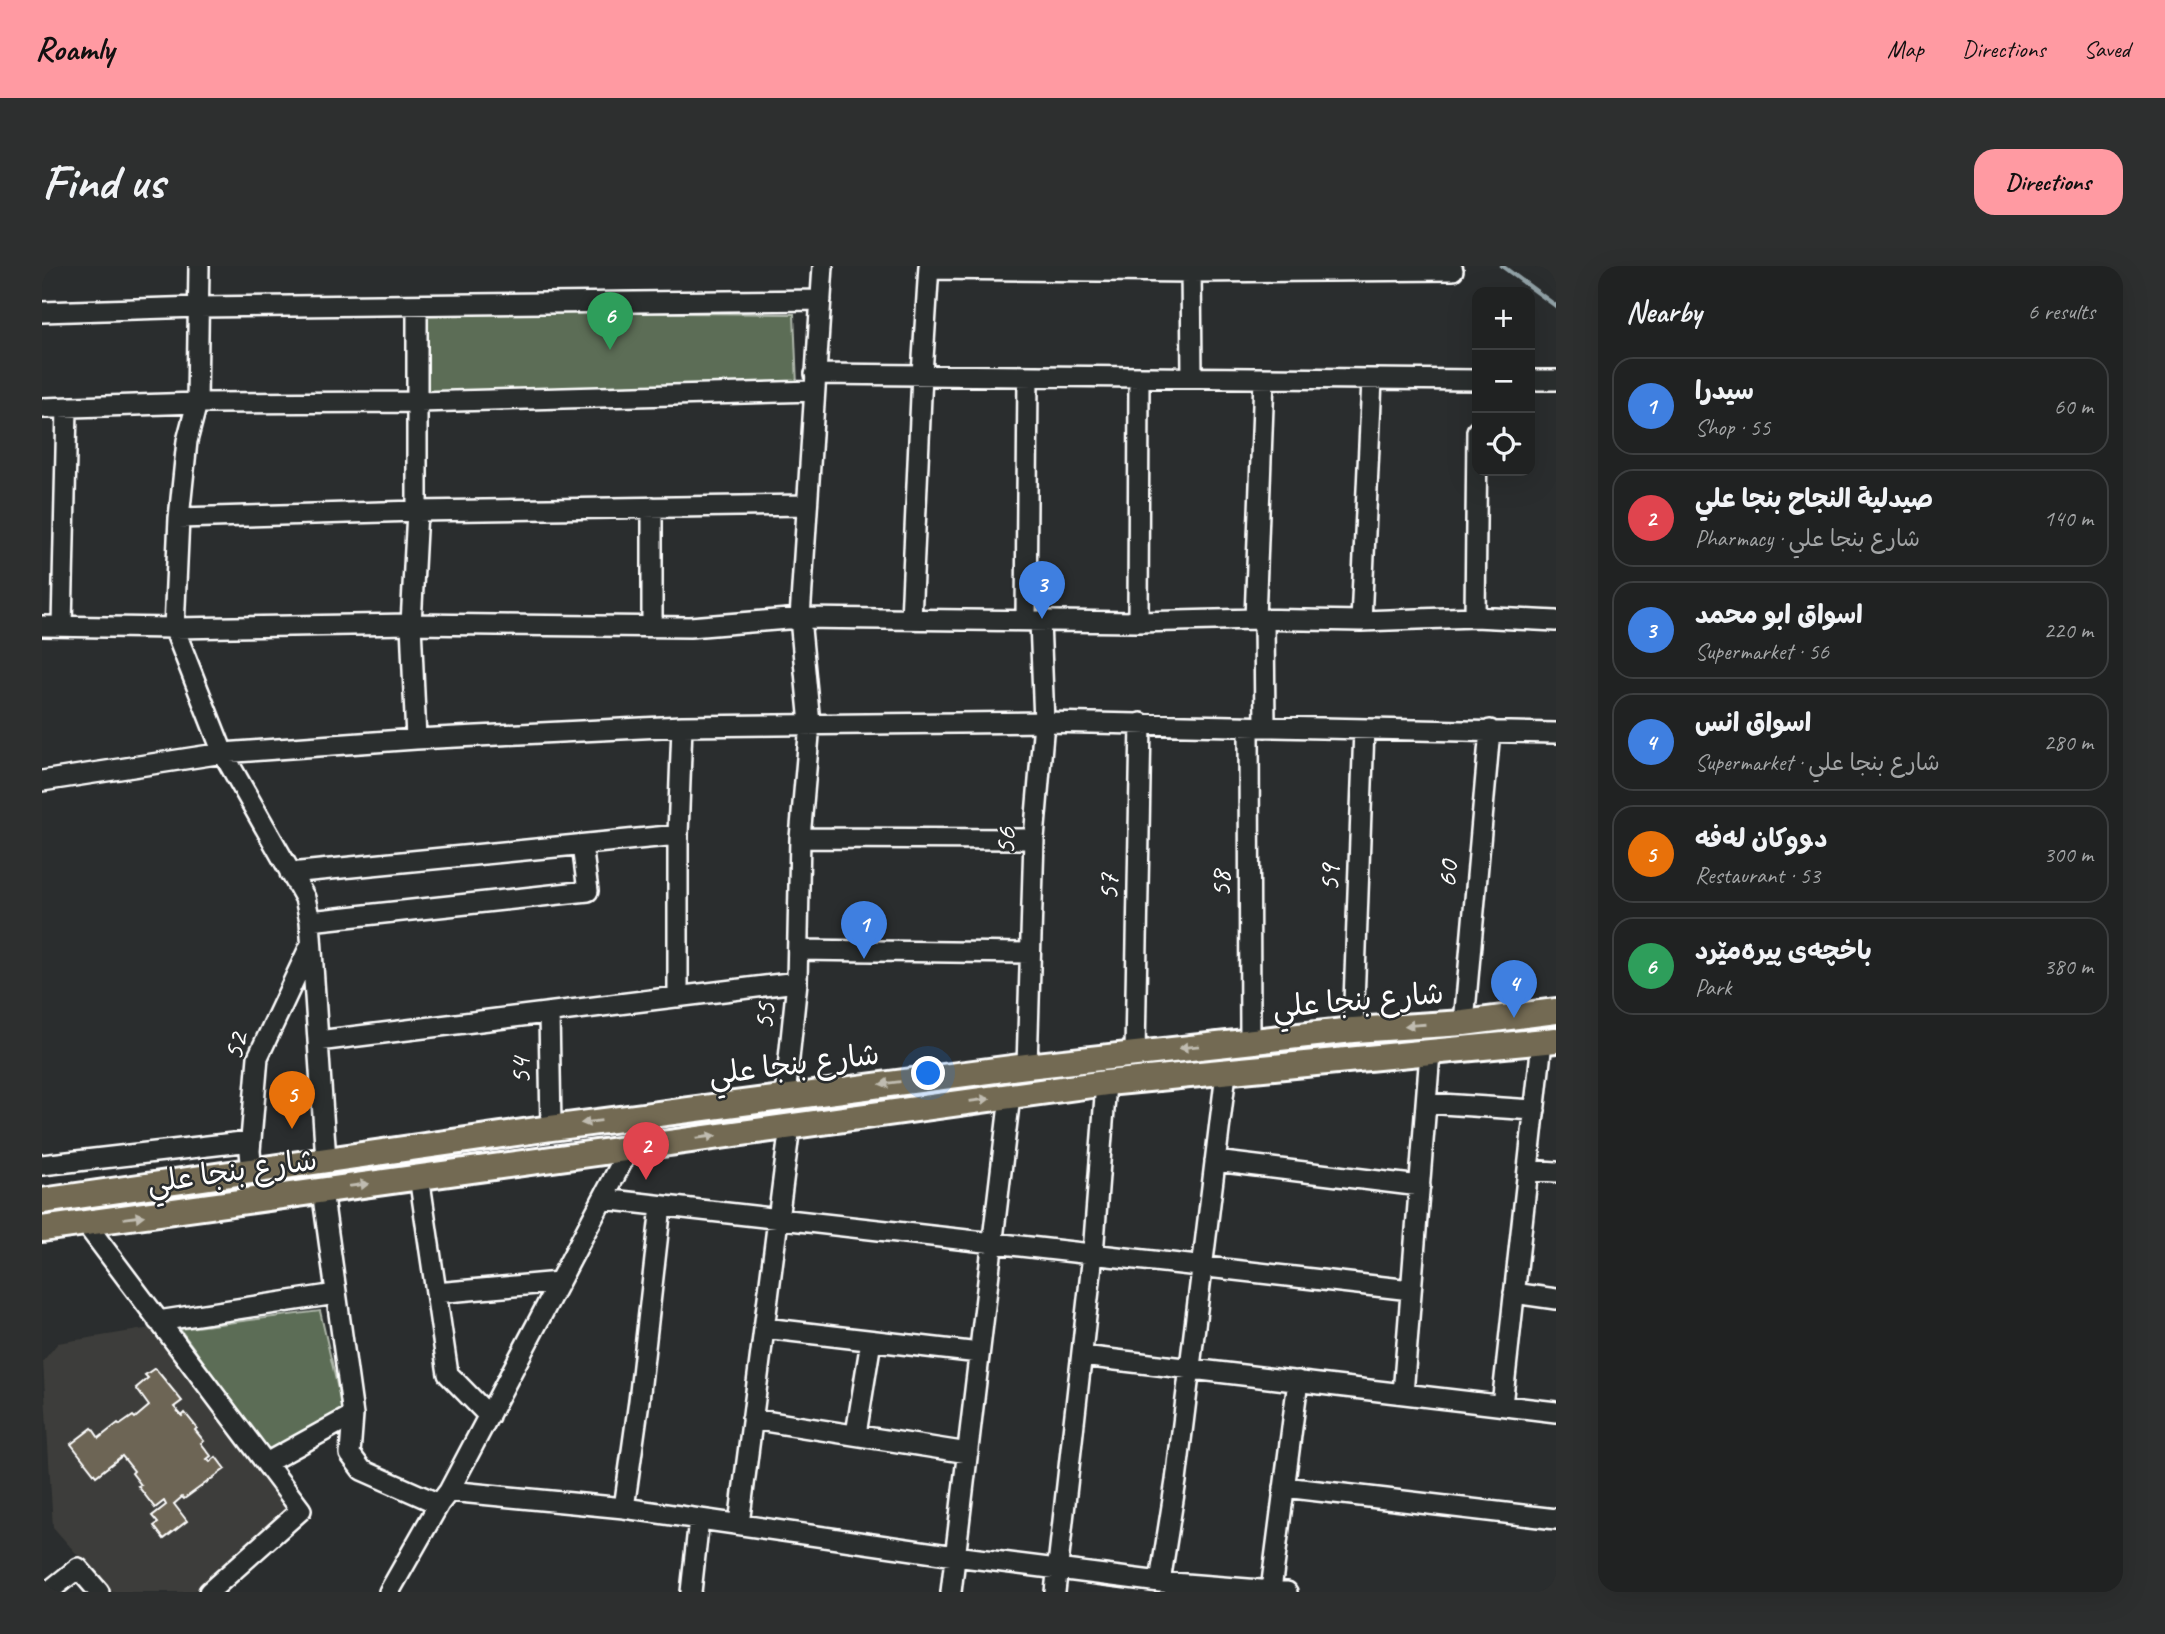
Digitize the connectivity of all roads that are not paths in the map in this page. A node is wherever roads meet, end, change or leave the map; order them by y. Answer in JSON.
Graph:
{"nodes":[{"id":1,"x":199,"y":266,"type":"edge"},
{"id":2,"x":823,"y":266,"type":"edge"},
{"id":3,"x":929,"y":268,"type":"edge"},
{"id":4,"x":1191,"y":269,"type":"edge"},
{"id":5,"x":1453,"y":270,"type":"dead end"},
{"id":6,"x":821,"y":300,"type":"junction"},
{"id":7,"x":417,"y":305,"type":"junction"},
{"id":8,"x":199,"y":307,"type":"junction"},
{"id":9,"x":42,"y":312,"type":"edge"},
{"id":10,"x":922,"y":374,"type":"junction"},
{"id":11,"x":1027,"y":376,"type":"junction"},
{"id":12,"x":1139,"y":377,"type":"junction"},
{"id":13,"x":1192,"y":377,"type":"junction"},
{"id":14,"x":1264,"y":379,"type":"junction"},
{"id":15,"x":1372,"y":380,"type":"junction"},
{"id":16,"x":1472,"y":380,"type":"edge"},
{"id":17,"x":1535,"y":380,"type":"edge"},
{"id":18,"x":1556,"y":380,"type":"edge"},
{"id":19,"x":815,"y":382,"type":"junction"},
{"id":20,"x":419,"y":402,"type":"junction"},
{"id":21,"x":197,"y":404,"type":"junction"},
{"id":22,"x":42,"y":408,"type":"edge"},
{"id":23,"x":67,"y":408,"type":"junction"},
{"id":24,"x":1477,"y":476,"type":"edge"},
{"id":25,"x":807,"y":505,"type":"junction"},
{"id":26,"x":652,"y":507,"type":"junction"},
{"id":27,"x":417,"y":511,"type":"junction"},
{"id":28,"x":178,"y":518,"type":"junction"},
{"id":29,"x":1475,"y":617,"type":"junction"},
{"id":30,"x":800,"y":618,"type":"junction"},
{"id":31,"x":911,"y":619,"type":"junction"},
{"id":32,"x":1033,"y":620,"type":"junction"},
{"id":33,"x":1259,"y":620,"type":"junction"},
{"id":34,"x":1361,"y":621,"type":"junction"},
{"id":35,"x":1556,"y":621,"type":"edge"},
{"id":36,"x":1138,"y":622,"type":"junction"},
{"id":37,"x":411,"y":624,"type":"junction"},
{"id":38,"x":52,"y":626,"type":"edge"},
{"id":39,"x":652,"y":626,"type":"junction"},
{"id":40,"x":174,"y":628,"type":"junction"},
{"id":41,"x":1044,"y":722,"type":"junction"},
{"id":42,"x":1140,"y":723,"type":"junction"},
{"id":43,"x":810,"y":724,"type":"junction"},
{"id":44,"x":682,"y":726,"type":"junction"},
{"id":45,"x":1257,"y":727,"type":"junction"},
{"id":46,"x":1364,"y":729,"type":"junction"},
{"id":47,"x":1490,"y":730,"type":"junction"},
{"id":48,"x":1556,"y":733,"type":"edge"},
{"id":49,"x":416,"y":739,"type":"junction"},
{"id":50,"x":223,"y":753,"type":"junction"},
{"id":51,"x":42,"y":781,"type":"edge"},
{"id":52,"x":678,"y":835,"type":"junction"},
{"id":53,"x":800,"y":838,"type":"junction"},
{"id":54,"x":1034,"y":839,"type":"junction"},
{"id":55,"x":582,"y":845,"type":"junction"},
{"id":56,"x":290,"y":873,"type":"junction"},
{"id":57,"x":310,"y":921,"type":"junction"},
{"id":58,"x":310,"y":946,"type":"junction"},
{"id":59,"x":798,"y":950,"type":"junction"},
{"id":60,"x":1030,"y":953,"type":"junction"},
{"id":61,"x":797,"y":982,"type":"junction"},
{"id":62,"x":678,"y":997,"type":"junction"},
{"id":63,"x":1556,"y":1012,"type":"edge"},
{"id":64,"x":549,"y":1013,"type":"junction"},
{"id":65,"x":1464,"y":1023,"type":"junction"},
{"id":66,"x":1353,"y":1030,"type":"junction"},
{"id":67,"x":318,"y":1041,"type":"junction"},
{"id":68,"x":1250,"y":1041,"type":"junction"},
{"id":69,"x":1549,"y":1041,"type":"edge"},
{"id":70,"x":1135,"y":1052,"type":"junction"},
{"id":71,"x":1430,"y":1053,"type":"junction"},
{"id":72,"x":1027,"y":1066,"type":"junction"},
{"id":73,"x":1226,"y":1073,"type":"junction"},
{"id":74,"x":1106,"y":1083,"type":"junction"},
{"id":75,"x":851,"y":1088,"type":"junction"},
{"id":76,"x":1010,"y":1096,"type":"junction"},
{"id":77,"x":785,"y":1097,"type":"junction"},
{"id":78,"x":1426,"y":1103,"type":"junction"},
{"id":79,"x":1535,"y":1110,"type":"junction"},
{"id":80,"x":855,"y":1117,"type":"junction"},
{"id":81,"x":790,"y":1126,"type":"junction"},
{"id":82,"x":551,"y":1128,"type":"junction"},
{"id":83,"x":251,"y":1141,"type":"junction"},
{"id":84,"x":630,"y":1147,"type":"junction"},
{"id":85,"x":326,"y":1160,"type":"junction"},
{"id":86,"x":1215,"y":1161,"type":"junction"},
{"id":87,"x":42,"y":1165,"type":"edge"},
{"id":88,"x":1528,"y":1170,"type":"junction"},
{"id":89,"x":252,"y":1172,"type":"junction"},
{"id":90,"x":1556,"y":1172,"type":"edge"},
{"id":91,"x":419,"y":1176,"type":"junction"},
{"id":92,"x":1420,"y":1186,"type":"junction"},
{"id":93,"x":322,"y":1190,"type":"junction"},
{"id":94,"x":603,"y":1199,"type":"junction"},
{"id":95,"x":42,"y":1201,"type":"edge"},
{"id":96,"x":661,"y":1206,"type":"junction"},
{"id":97,"x":778,"y":1219,"type":"junction"},
{"id":98,"x":86,"y":1224,"type":"junction"},
{"id":99,"x":42,"y":1229,"type":"edge"},
{"id":100,"x":993,"y":1243,"type":"junction"},
{"id":101,"x":1093,"y":1254,"type":"junction"},
{"id":102,"x":1202,"y":1267,"type":"junction"},
{"id":103,"x":559,"y":1282,"type":"junction"},
{"id":104,"x":1411,"y":1290,"type":"junction"},
{"id":105,"x":436,"y":1293,"type":"junction"},
{"id":106,"x":1514,"y":1293,"type":"junction"},
{"id":107,"x":336,"y":1294,"type":"junction"},
{"id":108,"x":1556,"y":1300,"type":"edge"},
{"id":109,"x":159,"y":1321,"type":"junction"},
{"id":110,"x":764,"y":1328,"type":"junction"},
{"id":111,"x":872,"y":1341,"type":"junction"},
{"id":112,"x":979,"y":1353,"type":"junction"},
{"id":113,"x":1082,"y":1356,"type":"junction"},
{"id":114,"x":1190,"y":1368,"type":"junction"},
{"id":115,"x":1297,"y":1381,"type":"junction"},
{"id":116,"x":1403,"y":1394,"type":"junction"},
{"id":117,"x":1502,"y":1405,"type":"junction"},
{"id":118,"x":1556,"y":1412,"type":"edge"},
{"id":119,"x":353,"y":1415,"type":"junction"},
{"id":120,"x":489,"y":1416,"type":"junction"},
{"id":121,"x":752,"y":1419,"type":"junction"},
{"id":122,"x":856,"y":1434,"type":"junction"},
{"id":123,"x":968,"y":1452,"type":"junction"},
{"id":124,"x":266,"y":1463,"type":"junction"},
{"id":125,"x":1284,"y":1487,"type":"junction"},
{"id":126,"x":444,"y":1497,"type":"junction"},
{"id":127,"x":624,"y":1508,"type":"junction"},
{"id":128,"x":699,"y":1518,"type":"junction"},
{"id":129,"x":1556,"y":1519,"type":"edge"},
{"id":130,"x":739,"y":1524,"type":"junction"},
{"id":131,"x":955,"y":1556,"type":"junction"},
{"id":132,"x":1057,"y":1569,"type":"junction"},
{"id":133,"x":1160,"y":1582,"type":"junction"},
{"id":134,"x":1279,"y":1591,"type":"edge"},
{"id":135,"x":48,"y":1592,"type":"edge"},
{"id":136,"x":99,"y":1592,"type":"edge"},
{"id":137,"x":209,"y":1592,"type":"edge"},
{"id":138,"x":389,"y":1592,"type":"edge"},
{"id":139,"x":691,"y":1592,"type":"edge"},
{"id":140,"x":951,"y":1592,"type":"edge"},
{"id":141,"x":1055,"y":1592,"type":"edge"}],
"edges":[{"from":1,"to":8,"type":"street"},
{"from":2,"to":6,"type":"street","name":"55"},
{"from":3,"to":4,"type":"street"},
{"from":3,"to":10,"type":"street"},
{"from":4,"to":5,"type":"street"},
{"from":4,"to":13,"type":"street"},
{"from":6,"to":7,"type":"street"},
{"from":6,"to":19,"type":"street","name":"55"},
{"from":7,"to":8,"type":"street"},
{"from":7,"to":20,"type":"street"},
{"from":8,"to":9,"type":"street"},
{"from":8,"to":21,"type":"street"},
{"from":10,"to":11,"type":"street"},
{"from":10,"to":19,"type":"street"},
{"from":10,"to":31,"type":"street"},
{"from":11,"to":12,"type":"street"},
{"from":11,"to":32,"type":"street","name":"56"},
{"from":12,"to":13,"type":"street"},
{"from":12,"to":36,"type":"street"},
{"from":13,"to":14,"type":"street"},
{"from":14,"to":15,"type":"street"},
{"from":14,"to":33,"type":"street","name":"58"},
{"from":15,"to":16,"type":"street"},
{"from":15,"to":34,"type":"street"},
{"from":17,"to":18,"type":"street"},
{"from":19,"to":20,"type":"street"},
{"from":19,"to":25,"type":"street","name":"55"},
{"from":20,"to":21,"type":"street"},
{"from":20,"to":27,"type":"street"},
{"from":21,"to":23,"type":"street"},
{"from":21,"to":28,"type":"street"},
{"from":22,"to":23,"type":"street"},
{"from":23,"to":38,"type":"street"},
{"from":24,"to":29,"type":"street"},
{"from":25,"to":26,"type":"street"},
{"from":25,"to":30,"type":"street","name":"55"},
{"from":26,"to":27,"type":"street"},
{"from":26,"to":39,"type":"street"},
{"from":27,"to":28,"type":"street"},
{"from":27,"to":37,"type":"street"},
{"from":28,"to":40,"type":"street"},
{"from":29,"to":34,"type":"street"},
{"from":29,"to":35,"type":"street"},
{"from":30,"to":31,"type":"street"},
{"from":30,"to":39,"type":"street"},
{"from":30,"to":43,"type":"street","name":"55"},
{"from":31,"to":32,"type":"street"},
{"from":32,"to":36,"type":"street"},
{"from":32,"to":41,"type":"street","name":"56"},
{"from":33,"to":34,"type":"street"},
{"from":33,"to":36,"type":"street"},
{"from":33,"to":45,"type":"street","name":"58"},
{"from":37,"to":39,"type":"street"},
{"from":37,"to":40,"type":"street"},
{"from":37,"to":49,"type":"street"},
{"from":38,"to":40,"type":"street"},
{"from":40,"to":50,"type":"street"},
{"from":41,"to":42,"type":"street"},
{"from":41,"to":43,"type":"street"},
{"from":41,"to":54,"type":"street","name":"56"},
{"from":42,"to":45,"type":"street"},
{"from":42,"to":70,"type":"street","name":"57"},
{"from":43,"to":44,"type":"street"},
{"from":43,"to":53,"type":"street","name":"55"},
{"from":44,"to":49,"type":"street"},
{"from":44,"to":52,"type":"street"},
{"from":45,"to":46,"type":"street"},
{"from":45,"to":68,"type":"street","name":"58"},
{"from":46,"to":47,"type":"street"},
{"from":46,"to":66,"type":"street","name":"59"},
{"from":47,"to":48,"type":"street"},
{"from":47,"to":65,"type":"street","name":"60"},
{"from":49,"to":50,"type":"street"},
{"from":50,"to":51,"type":"street"},
{"from":50,"to":56,"type":"street"},
{"from":52,"to":55,"type":"street"},
{"from":52,"to":62,"type":"street"},
{"from":53,"to":54,"type":"street"},
{"from":53,"to":59,"type":"street","name":"55"},
{"from":54,"to":60,"type":"street","name":"56"},
{"from":55,"to":56,"type":"street"},
{"from":55,"to":57,"type":"street"},
{"from":56,"to":57,"type":"street"},
{"from":57,"to":58,"type":"street"},
{"from":58,"to":67,"type":"street"},
{"from":58,"to":83,"type":"street","name":"52"},
{"from":59,"to":60,"type":"street"},
{"from":59,"to":61,"type":"street","name":"55"},
{"from":60,"to":72,"type":"street","name":"56"},
{"from":61,"to":62,"type":"street"},
{"from":61,"to":77,"type":"street","name":"55"},
{"from":62,"to":64,"type":"street"},
{"from":63,"to":65,"type":"main road","name":"شارع بنجا علي"},
{"from":64,"to":67,"type":"street"},
{"from":64,"to":82,"type":"street","name":"54"},
{"from":65,"to":66,"type":"main road","name":"شارع بنجا علي","one_way":true},
{"from":66,"to":68,"type":"main road","name":"شارع بنجا علي"},
{"from":67,"to":85,"type":"street"},
{"from":68,"to":70,"type":"main road","name":"شارع بنجا علي","one_way":true},
{"from":69,"to":71,"type":"main road","name":"شارع بنجا علي"},
{"from":69,"to":79,"type":"street"},
{"from":70,"to":72,"type":"main road","name":"شارع بنجا علي"},
{"from":71,"to":73,"type":"main road","name":"شارع بنجا علي"},
{"from":71,"to":78,"type":"street"},
{"from":72,"to":75,"type":"main road","name":"شارع بنجا علي","one_way":true},
{"from":73,"to":74,"type":"main road","name":"شارع بنجا علي"},
{"from":73,"to":86,"type":"street"},
{"from":74,"to":76,"type":"main road","name":"شارع بنجا علي"},
{"from":74,"to":101,"type":"street"},
{"from":75,"to":77,"type":"main road","name":"شارع بنجا علي"},
{"from":75,"to":80,"type":"main road"},
{"from":80,"to":76,"type":"main road","name":"شارع بنجا علي","one_way":true},
{"from":76,"to":100,"type":"street"},
{"from":77,"to":82,"type":"main road","name":"شارع بنجا علي","one_way":true},
{"from":78,"to":79,"type":"street"},
{"from":78,"to":92,"type":"street"},
{"from":79,"to":88,"type":"street"},
{"from":80,"to":81,"type":"main road","name":"شارع بنجا علي"},
{"from":84,"to":81,"type":"main road","name":"شارع بنجا علي","one_way":true},
{"from":81,"to":97,"type":"street"},
{"from":82,"to":85,"type":"main road","name":"شارع بنجا علي"},
{"from":83,"to":87,"type":"street"},
{"from":83,"to":89,"type":"street","name":"52"},
{"from":84,"to":91,"type":"main road","name":"شارع بنجا علي"},
{"from":84,"to":94,"type":"street"},
{"from":85,"to":89,"type":"main road","name":"شارع بنجا علي"},
{"from":86,"to":92,"type":"street"},
{"from":86,"to":102,"type":"street"},
{"from":88,"to":90,"type":"street"},
{"from":88,"to":106,"type":"street"},
{"from":89,"to":95,"type":"main road","name":"شارع بنجا علي"},
{"from":93,"to":91,"type":"main road","name":"شارع بنجا علي","one_way":true},
{"from":91,"to":105,"type":"street"},
{"from":92,"to":104,"type":"street"},
{"from":98,"to":93,"type":"main road","name":"شارع بنجا علي","one_way":true},
{"from":93,"to":107,"type":"street"},
{"from":94,"to":96,"type":"street"},
{"from":94,"to":103,"type":"street"},
{"from":96,"to":97,"type":"street"},
{"from":96,"to":127,"type":"street"},
{"from":97,"to":100,"type":"street"},
{"from":97,"to":110,"type":"street"},
{"from":98,"to":99,"type":"main road","name":"شارع بنجا علي"},
{"from":98,"to":109,"type":"street"},
{"from":100,"to":101,"type":"street"},
{"from":100,"to":112,"type":"street"},
{"from":101,"to":102,"type":"street"},
{"from":101,"to":113,"type":"street"},
{"from":102,"to":104,"type":"street"},
{"from":102,"to":114,"type":"street"},
{"from":103,"to":105,"type":"street"},
{"from":103,"to":120,"type":"street"},
{"from":104,"to":116,"type":"street"},
{"from":105,"to":120,"type":"street"},
{"from":106,"to":108,"type":"street"},
{"from":106,"to":117,"type":"street"},
{"from":107,"to":109,"type":"street"},
{"from":107,"to":119,"type":"street"},
{"from":109,"to":124,"type":"street"},
{"from":110,"to":111,"type":"street"},
{"from":110,"to":121,"type":"street"},
{"from":111,"to":112,"type":"street"},
{"from":111,"to":122,"type":"street"},
{"from":112,"to":123,"type":"street"},
{"from":113,"to":114,"type":"street"},
{"from":113,"to":132,"type":"street"},
{"from":114,"to":115,"type":"street"},
{"from":114,"to":133,"type":"street"},
{"from":115,"to":116,"type":"street"},
{"from":115,"to":125,"type":"street"},
{"from":116,"to":117,"type":"street"},
{"from":117,"to":118,"type":"street"},
{"from":119,"to":124,"type":"street"},
{"from":119,"to":126,"type":"street"},
{"from":120,"to":126,"type":"street"},
{"from":121,"to":122,"type":"street"},
{"from":121,"to":130,"type":"street"},
{"from":122,"to":123,"type":"street"},
{"from":123,"to":131,"type":"street"},
{"from":124,"to":137,"type":"street"},
{"from":125,"to":129,"type":"street"},
{"from":125,"to":134,"type":"street"},
{"from":126,"to":127,"type":"street"},
{"from":126,"to":138,"type":"street"},
{"from":127,"to":128,"type":"street"},
{"from":128,"to":130,"type":"street"},
{"from":128,"to":139,"type":"street"},
{"from":130,"to":131,"type":"street"},
{"from":131,"to":132,"type":"street"},
{"from":131,"to":140,"type":"street"},
{"from":132,"to":133,"type":"street"},
{"from":132,"to":141,"type":"street"},
{"from":133,"to":134,"type":"street"},
{"from":135,"to":136,"type":"street"}]}
